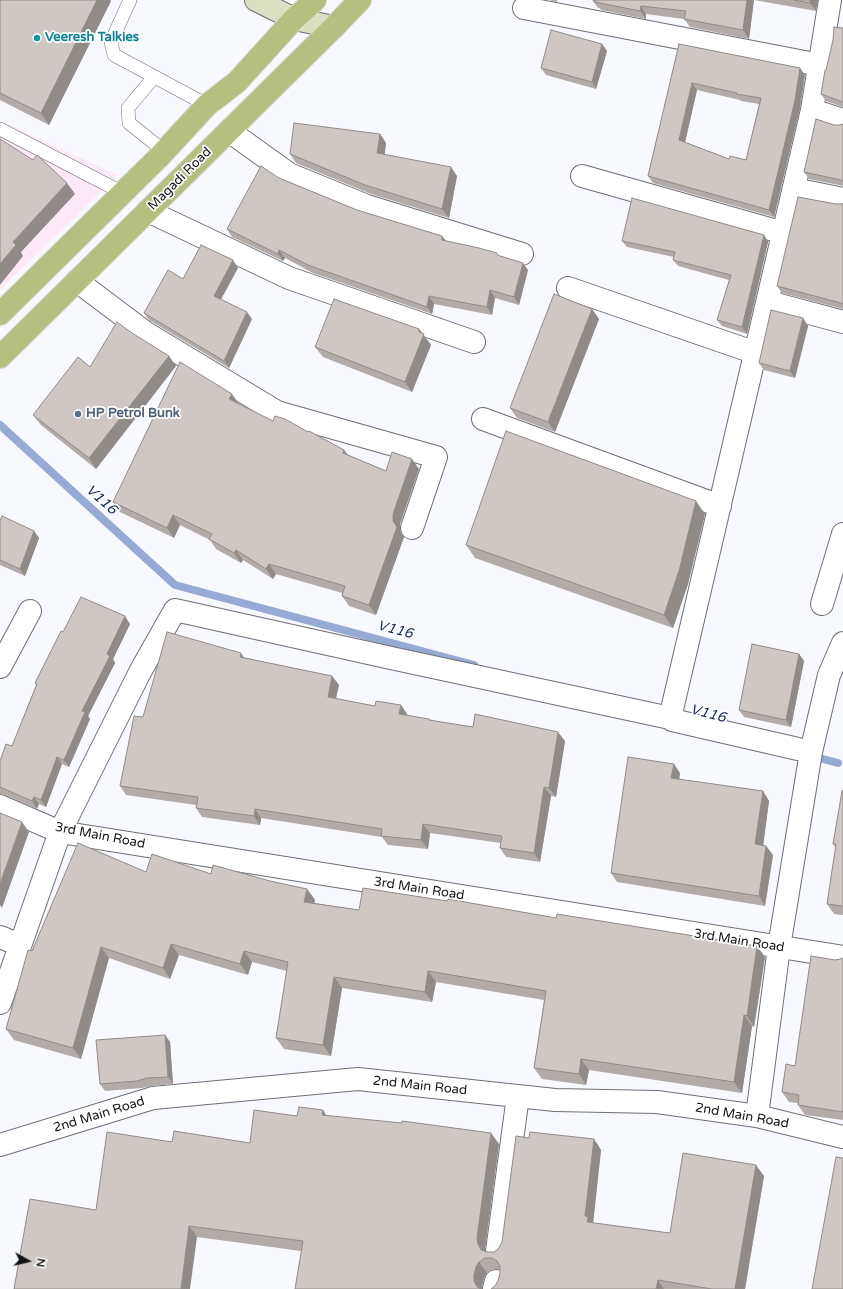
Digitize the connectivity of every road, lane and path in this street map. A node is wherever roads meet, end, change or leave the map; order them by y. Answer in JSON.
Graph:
{"nodes":[{"id":1,"x":130,"y":0,"type":"edge"},
{"id":2,"x":256,"y":0,"type":"edge"},
{"id":3,"x":315,"y":0,"type":"edge"},
{"id":4,"x":360,"y":0,"type":"edge"},
{"id":5,"x":830,"y":0,"type":"edge"},
{"id":6,"x":524,"y":8,"type":"dead end"},
{"id":7,"x":294,"y":19,"type":"junction"},
{"id":8,"x":334,"y":27,"type":"junction"},
{"id":9,"x":820,"y":65,"type":"junction"},
{"id":10,"x":154,"y":77,"type":"junction"},
{"id":11,"x":207,"y":105,"type":"junction"},
{"id":12,"x":812,"y":110,"type":"junction"},
{"id":13,"x":843,"y":120,"type":"edge"},
{"id":14,"x":0,"y":129,"type":"edge"},
{"id":15,"x":229,"y":131,"type":"junction"},
{"id":16,"x":164,"y":151,"type":"junction"},
{"id":17,"x":582,"y":176,"type":"dead end"},
{"id":18,"x":794,"y":189,"type":"junction"},
{"id":19,"x":122,"y":193,"type":"junction"},
{"id":20,"x":843,"y":199,"type":"edge"},
{"id":21,"x":148,"y":212,"type":"junction"},
{"id":22,"x":784,"y":233,"type":"junction"},
{"id":23,"x":522,"y":254,"type":"dead end"},
{"id":24,"x":77,"y":281,"type":"junction"},
{"id":25,"x":568,"y":288,"type":"dead end"},
{"id":26,"x":768,"y":302,"type":"junction"},
{"id":27,"x":0,"y":314,"type":"edge"},
{"id":28,"x":843,"y":322,"type":"edge"},
{"id":29,"x":474,"y":342,"type":"dead end"},
{"id":30,"x":756,"y":352,"type":"junction"},
{"id":31,"x":0,"y":357,"type":"edge"},
{"id":32,"x":483,"y":419,"type":"dead end"},
{"id":33,"x":720,"y":506,"type":"junction"},
{"id":34,"x":412,"y":528,"type":"dead end"},
{"id":35,"x":843,"y":534,"type":"edge"},
{"id":36,"x":822,"y":604,"type":"dead end"},
{"id":37,"x":30,"y":611,"type":"dead end"},
{"id":38,"x":843,"y":642,"type":"edge"},
{"id":39,"x":0,"y":667,"type":"edge"},
{"id":40,"x":671,"y":719,"type":"junction"},
{"id":41,"x":810,"y":752,"type":"junction"},
{"id":42,"x":0,"y":806,"type":"edge"},
{"id":43,"x":60,"y":832,"type":"junction"},
{"id":44,"x":0,"y":937,"type":"edge"},
{"id":45,"x":20,"y":946,"type":"junction"},
{"id":46,"x":779,"y":947,"type":"junction"},
{"id":47,"x":843,"y":957,"type":"edge"},
{"id":48,"x":0,"y":1003,"type":"edge"},
{"id":49,"x":518,"y":1096,"type":"junction"},
{"id":50,"x":757,"y":1116,"type":"junction"},
{"id":51,"x":843,"y":1137,"type":"edge"},
{"id":52,"x":0,"y":1145,"type":"edge"},
{"id":53,"x":497,"y":1251,"type":"edge"}],
"edges":[{"from":1,"to":10,"type":"lane"},
{"from":2,"to":7,"type":"main road"},
{"from":3,"to":7,"type":"main road"},
{"from":4,"to":8,"type":"main road","name":"Magadi Road"},
{"from":5,"to":9,"type":"street"},
{"from":6,"to":9,"type":"street"},
{"from":7,"to":8,"type":"main road"},
{"from":7,"to":11,"type":"main road"},
{"from":8,"to":15,"type":"main road","name":"Magadi Road"},
{"from":9,"to":12,"type":"street"},
{"from":10,"to":11,"type":"lane"},
{"from":10,"to":16,"type":"lane"},
{"from":11,"to":16,"type":"main road"},
{"from":12,"to":13,"type":"street"},
{"from":12,"to":18,"type":"street"},
{"from":14,"to":19,"type":"lane"},
{"from":15,"to":21,"type":"main road","name":"Magadi Road"},
{"from":15,"to":23,"type":"street"},
{"from":16,"to":19,"type":"main road"},
{"from":17,"to":22,"type":"street"},
{"from":18,"to":20,"type":"street"},
{"from":18,"to":22,"type":"street"},
{"from":19,"to":27,"type":"main road"},
{"from":21,"to":24,"type":"main road","name":"Magadi Road"},
{"from":21,"to":29,"type":"street"},
{"from":22,"to":26,"type":"street"},
{"from":24,"to":31,"type":"main road","name":"Magadi Road"},
{"from":24,"to":34,"type":"street"},
{"from":25,"to":30,"type":"street"},
{"from":26,"to":28,"type":"street"},
{"from":26,"to":30,"type":"street"},
{"from":30,"to":33,"type":"street"},
{"from":32,"to":33,"type":"street"},
{"from":33,"to":40,"type":"street"},
{"from":35,"to":36,"type":"street"},
{"from":37,"to":39,"type":"street"},
{"from":38,"to":41,"type":"street"},
{"from":40,"to":41,"type":"street"},
{"from":40,"to":43,"type":"street"},
{"from":41,"to":46,"type":"street"},
{"from":42,"to":43,"type":"street","name":"3rd Main Road"},
{"from":43,"to":45,"type":"street"},
{"from":43,"to":46,"type":"street","name":"3rd Main Road"},
{"from":44,"to":45,"type":"street"},
{"from":45,"to":48,"type":"street"},
{"from":46,"to":47,"type":"street","name":"3rd Main Road"},
{"from":46,"to":50,"type":"street"},
{"from":49,"to":50,"type":"street","name":"2nd Main Road"},
{"from":49,"to":52,"type":"street","name":"2nd Main Road"},
{"from":49,"to":53,"type":"street"},
{"from":50,"to":51,"type":"street","name":"2nd Main Road"}]}
